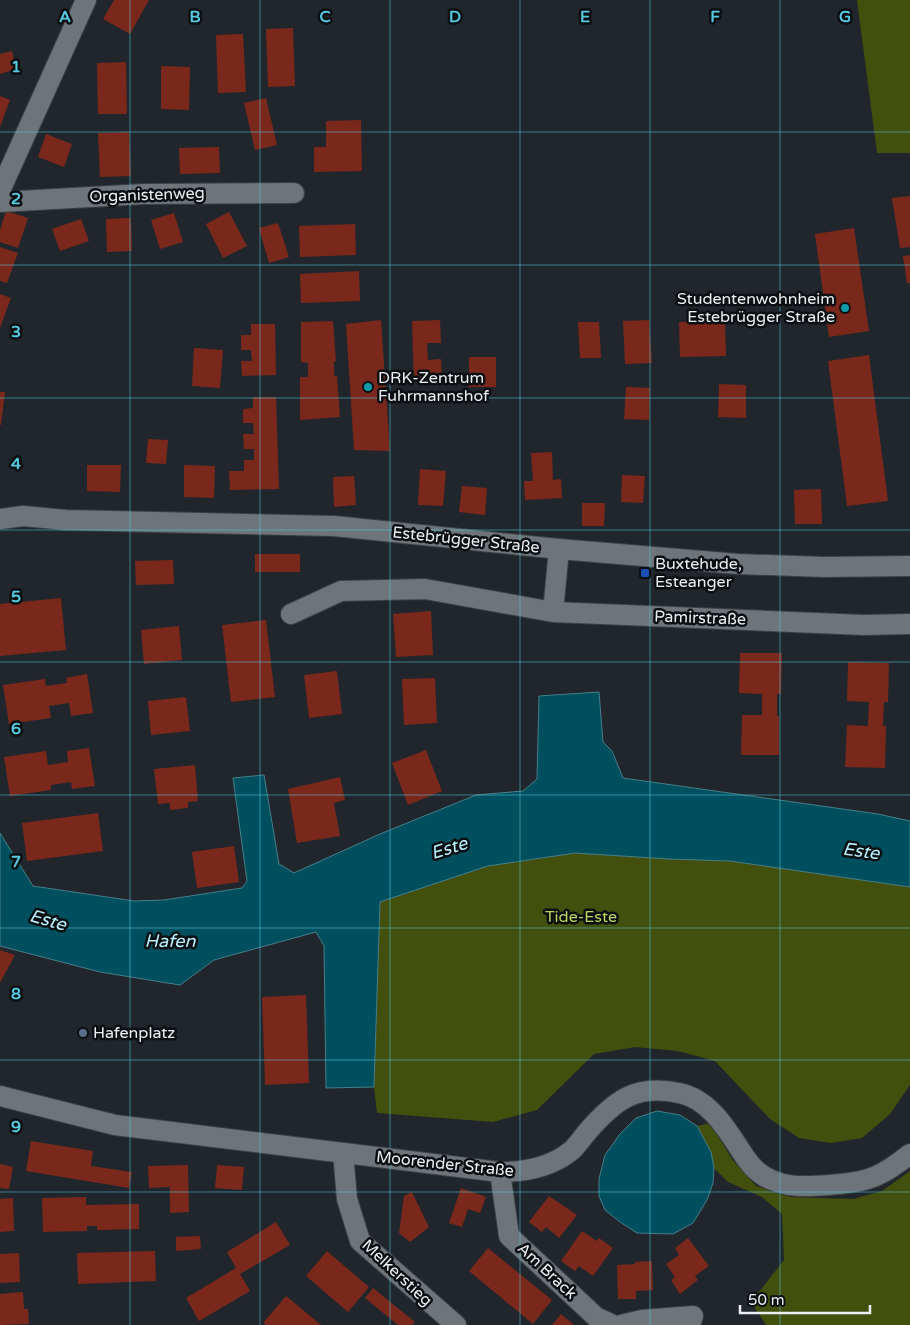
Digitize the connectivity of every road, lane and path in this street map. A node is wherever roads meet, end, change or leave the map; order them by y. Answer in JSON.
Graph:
{"nodes":[{"id":1,"x":86,"y":0,"type":"edge"},
{"id":2,"x":0,"y":191,"type":"edge"},
{"id":3,"x":294,"y":193,"type":"dead end"},
{"id":4,"x":0,"y":202,"type":"edge"},
{"id":5,"x":0,"y":508,"type":"edge"},
{"id":6,"x":23,"y":516,"type":"junction"},
{"id":7,"x":0,"y":519,"type":"edge"},
{"id":8,"x":559,"y":549,"type":"junction"},
{"id":9,"x":910,"y":566,"type":"edge"},
{"id":10,"x":553,"y":612,"type":"junction"},
{"id":11,"x":292,"y":614,"type":"dead end"},
{"id":12,"x":910,"y":624,"type":"edge"},
{"id":13,"x":0,"y":1096,"type":"edge"},
{"id":14,"x":343,"y":1154,"type":"junction"},
{"id":15,"x":910,"y":1154,"type":"edge"},
{"id":16,"x":500,"y":1172,"type":"junction"},
{"id":17,"x":442,"y":1321,"type":"edge"},
{"id":18,"x":613,"y":1325,"type":"edge"},
{"id":19,"x":621,"y":1325,"type":"edge"},
{"id":20,"x":690,"y":1325,"type":"edge"}],
"edges":[{"from":1,"to":2,"type":"street"},
{"from":3,"to":4,"type":"street","name":"Organistenweg"},
{"from":5,"to":6,"type":"street","name":"Estebrügger Straße"},
{"from":6,"to":7,"type":"street","name":"Estebrügger Straße"},
{"from":6,"to":8,"type":"street","name":"Estebrügger Straße"},
{"from":8,"to":9,"type":"street","name":"Estebrügger Straße"},
{"from":8,"to":10,"type":"street"},
{"from":10,"to":11,"type":"street","name":"Pamirstraße"},
{"from":10,"to":12,"type":"street","name":"Pamirstraße"},
{"from":13,"to":14,"type":"street","name":"Moorender Straße"},
{"from":14,"to":16,"type":"street","name":"Moorender Straße"},
{"from":14,"to":17,"type":"street","name":"Melkerstieg"},
{"from":15,"to":16,"type":"street","name":"Moorender Straße"},
{"from":16,"to":18,"type":"street","name":"Am Brack"},
{"from":19,"to":20,"type":"street"}]}
